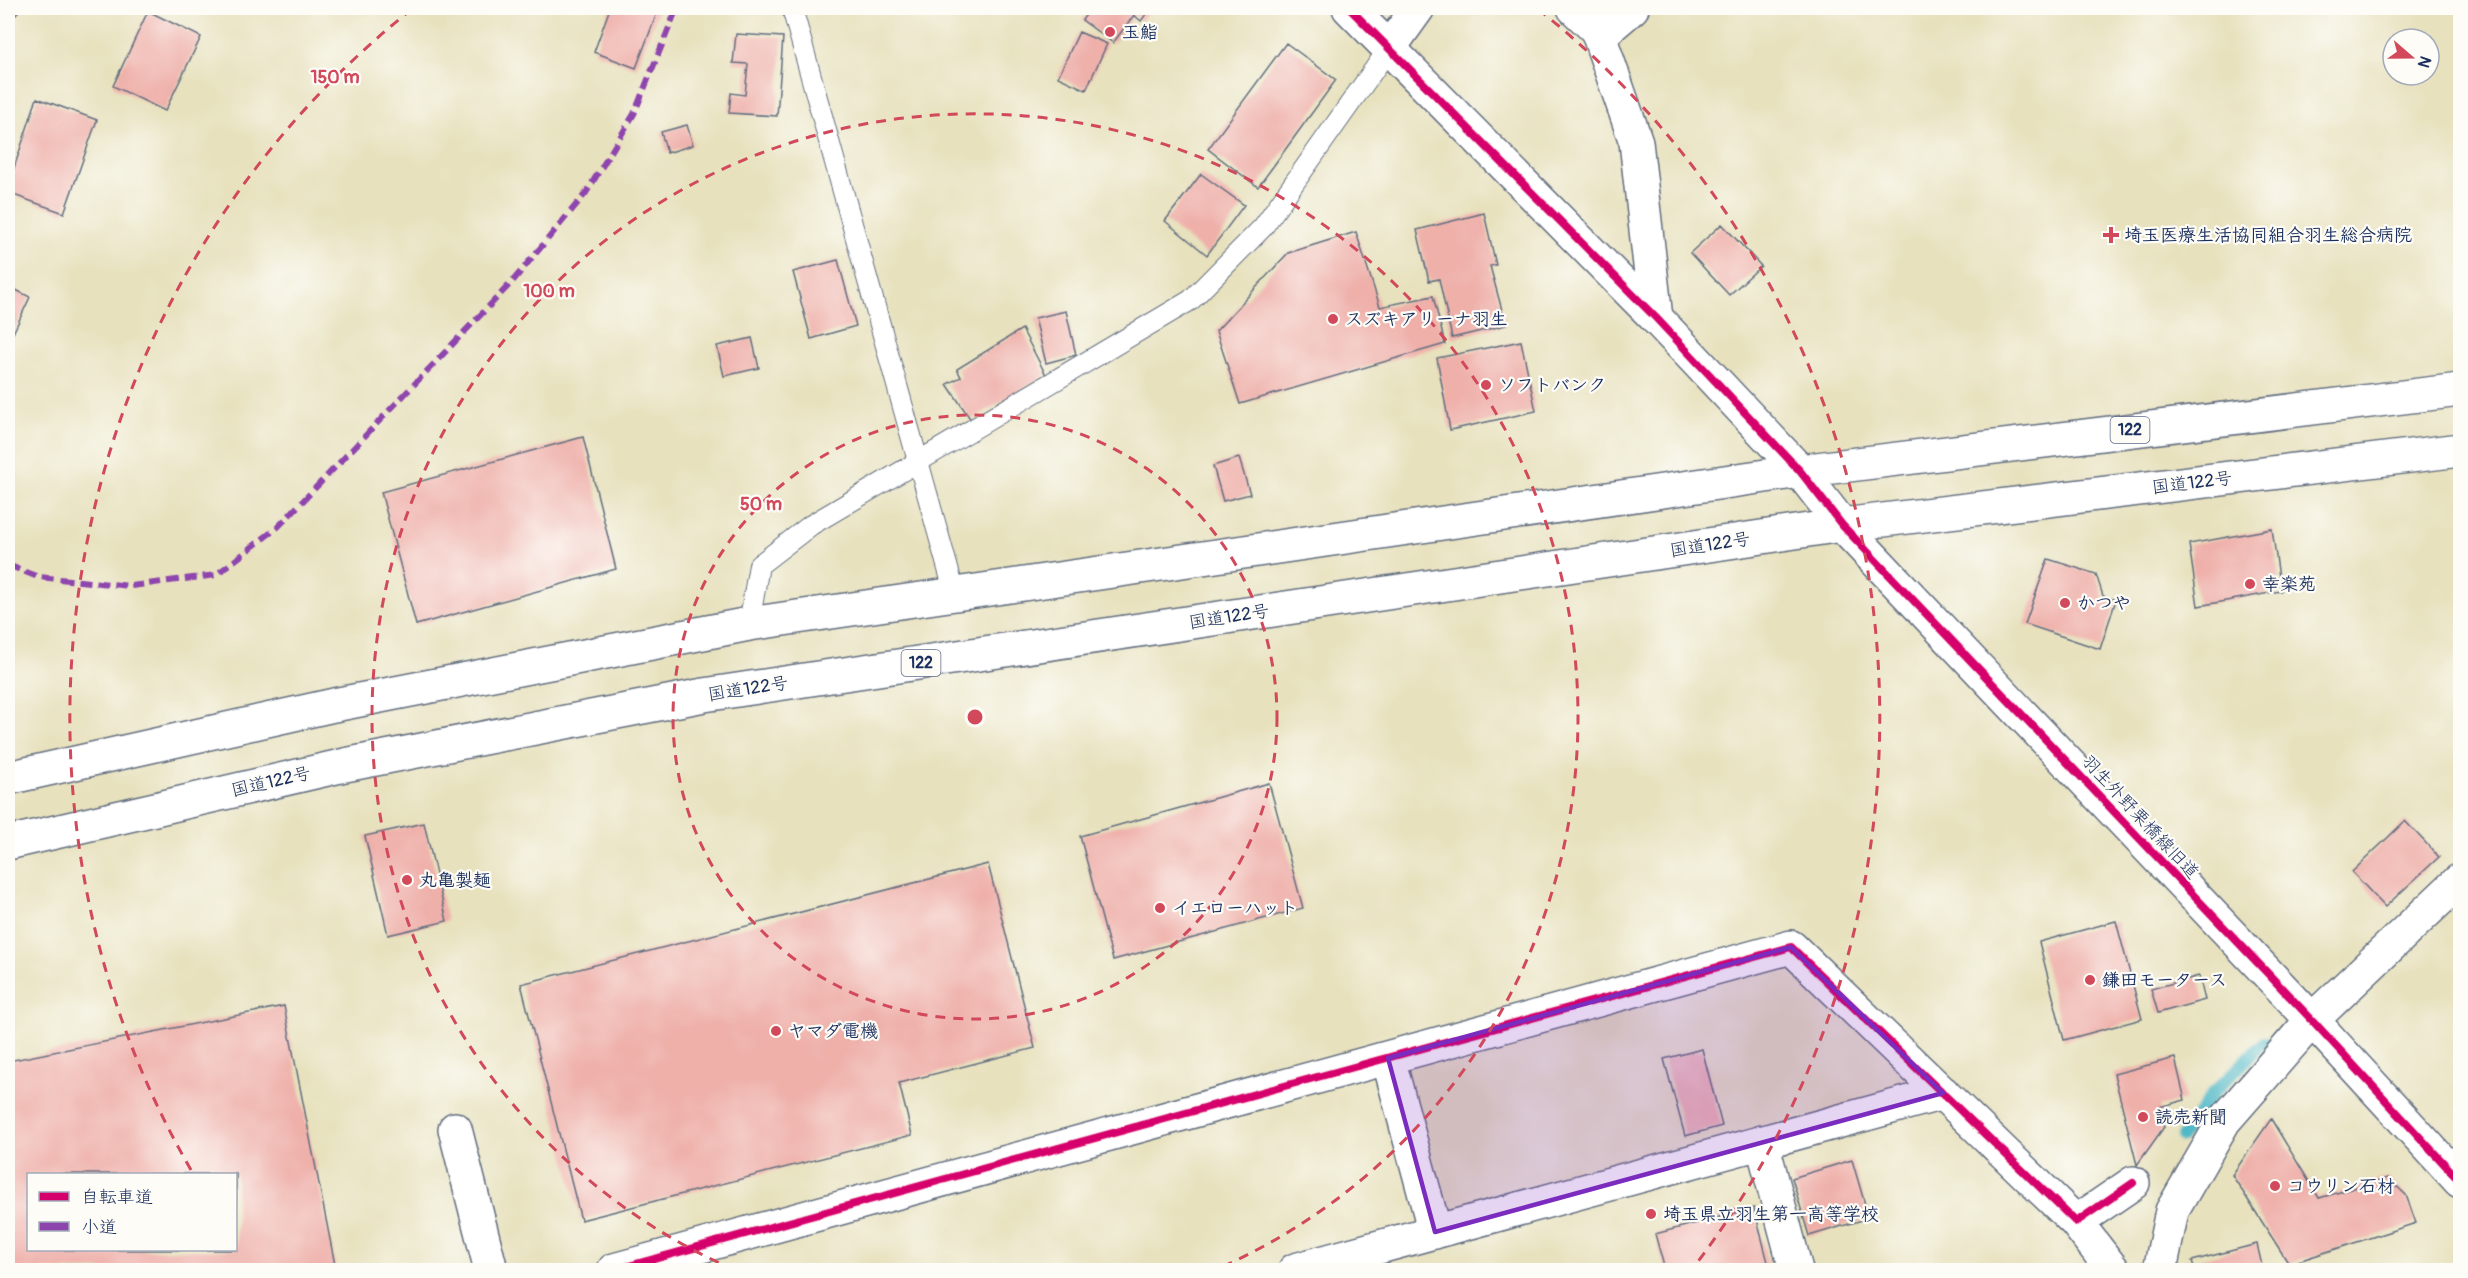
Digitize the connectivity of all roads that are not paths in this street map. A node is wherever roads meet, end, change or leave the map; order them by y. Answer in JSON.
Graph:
{"nodes":[{"id":1,"x":791,"y":8,"type":"edge"},
{"id":2,"x":1349,"y":8,"type":"edge"},
{"id":3,"x":1418,"y":8,"type":"edge"},
{"id":4,"x":1574,"y":8,"type":"edge"},
{"id":5,"x":1632,"y":8,"type":"edge"},
{"id":6,"x":1599,"y":36,"type":"junction"},
{"id":7,"x":1390,"y":47,"type":"junction"},
{"id":8,"x":1656,"y":318,"type":"junction"},
{"id":9,"x":2460,"y":390,"type":"edge"},
{"id":10,"x":2460,"y":450,"type":"edge"},
{"id":11,"x":918,"y":462,"type":"junction"},
{"id":12,"x":1800,"y":471,"type":"junction"},
{"id":13,"x":1842,"y":525,"type":"junction"},
{"id":14,"x":955,"y":594,"type":"junction"},
{"id":15,"x":749,"y":624,"type":"junction"},
{"id":16,"x":8,"y":778,"type":"edge"},
{"id":17,"x":8,"y":843,"type":"edge"},
{"id":18,"x":2460,"y":880,"type":"edge"},
{"id":19,"x":2312,"y":1020,"type":"junction"},
{"id":20,"x":1388,"y":1058,"type":"junction"},
{"id":21,"x":1942,"y":1093,"type":"junction"},
{"id":22,"x":454,"y":1128,"type":"dead end"},
{"id":23,"x":1762,"y":1142,"type":"junction"},
{"id":24,"x":2460,"y":1180,"type":"edge"},
{"id":25,"x":2133,"y":1183,"type":"dead end"},
{"id":26,"x":2076,"y":1222,"type":"junction"},
{"id":27,"x":1435,"y":1232,"type":"junction"},
{"id":28,"x":491,"y":1270,"type":"edge"},
{"id":29,"x":614,"y":1270,"type":"edge"},
{"id":30,"x":1295,"y":1270,"type":"edge"},
{"id":31,"x":1796,"y":1270,"type":"edge"},
{"id":32,"x":2113,"y":1270,"type":"edge"},
{"id":33,"x":2160,"y":1270,"type":"edge"}],
"edges":[{"from":1,"to":11,"type":"lane"},
{"from":2,"to":7,"type":"main road","name":"羽生外野栗橋線旧道"},
{"from":3,"to":7,"type":"main road"},
{"from":4,"to":6,"type":"main road"},
{"from":5,"to":6,"type":"main road"},
{"from":6,"to":8,"type":"main road"},
{"from":7,"to":8,"type":"main road","name":"羽生外野栗橋線旧道"},
{"from":7,"to":11,"type":"lane"},
{"from":8,"to":12,"type":"main road","name":"羽生外野栗橋線旧道"},
{"from":9,"to":12,"type":"main road","number":"122"},
{"from":10,"to":13,"type":"main road","name":"国道122号","number":"122"},
{"from":11,"to":14,"type":"lane"},
{"from":11,"to":15,"type":"lane"},
{"from":12,"to":13,"type":"main road","name":"羽生外野栗橋線旧道"},
{"from":12,"to":14,"type":"main road","number":"122"},
{"from":13,"to":17,"type":"main road","name":"国道122号","number":"122"},
{"from":13,"to":19,"type":"main road","name":"羽生外野栗橋線旧道"},
{"from":14,"to":15,"type":"main road","number":"122"},
{"from":15,"to":16,"type":"main road","number":"122"},
{"from":18,"to":19,"type":"main road"},
{"from":19,"to":24,"type":"main road","name":"羽生外野栗橋線旧道"},
{"from":19,"to":33,"type":"main road"},
{"from":20,"to":21,"type":"main road"},
{"from":20,"to":27,"type":"main road"},
{"from":20,"to":29,"type":"main road"},
{"from":21,"to":23,"type":"main road"},
{"from":21,"to":26,"type":"main road"},
{"from":22,"to":28,"type":"main road"},
{"from":23,"to":27,"type":"main road"},
{"from":23,"to":31,"type":"main road"},
{"from":25,"to":26,"type":"main road"},
{"from":26,"to":32,"type":"main road"},
{"from":27,"to":30,"type":"main road"}]}
